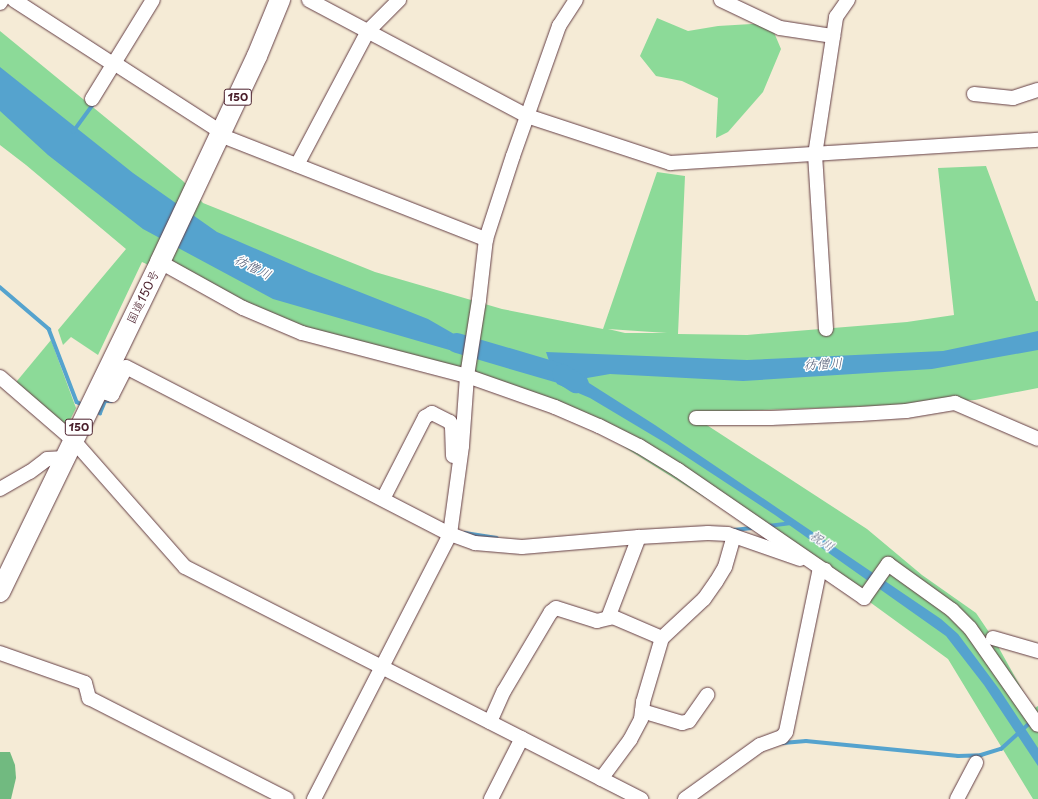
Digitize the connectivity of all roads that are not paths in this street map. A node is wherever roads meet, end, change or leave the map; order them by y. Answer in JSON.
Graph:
{"nodes":[{"id":1,"x":2,"y":0,"type":"edge"},
{"id":2,"x":14,"y":0,"type":"edge"},
{"id":3,"x":153,"y":0,"type":"edge"},
{"id":4,"x":280,"y":0,"type":"edge"},
{"id":5,"x":309,"y":0,"type":"edge"},
{"id":6,"x":399,"y":0,"type":"edge"},
{"id":7,"x":576,"y":0,"type":"edge"},
{"id":8,"x":721,"y":0,"type":"edge"},
{"id":9,"x":848,"y":0,"type":"edge"},
{"id":10,"x":0,"y":3,"type":"edge"},
{"id":11,"x":324,"y":4,"type":"edge"},
{"id":12,"x":368,"y":32,"type":"junction"},
{"id":13,"x":833,"y":36,"type":"junction"},
{"id":14,"x":117,"y":65,"type":"junction"},
{"id":15,"x":1038,"y":90,"type":"edge"},
{"id":16,"x":974,"y":94,"type":"dead end"},
{"id":17,"x":92,"y":99,"type":"dead end"},
{"id":18,"x":527,"y":116,"type":"junction"},
{"id":19,"x":220,"y":134,"type":"junction"},
{"id":20,"x":1038,"y":140,"type":"edge"},
{"id":21,"x":815,"y":155,"type":"junction"},
{"id":22,"x":297,"y":165,"type":"junction"},
{"id":23,"x":486,"y":239,"type":"junction"},
{"id":24,"x":160,"y":262,"type":"junction"},
{"id":25,"x":826,"y":329,"type":"dead end"},
{"id":26,"x":467,"y":376,"type":"junction"},
{"id":27,"x":0,"y":377,"type":"edge"},
{"id":28,"x":97,"y":390,"type":"junction"},
{"id":29,"x":696,"y":418,"type":"dead end"},
{"id":30,"x":73,"y":440,"type":"junction"},
{"id":31,"x":1038,"y":440,"type":"edge"},
{"id":32,"x":64,"y":458,"type":"junction"},
{"id":33,"x":457,"y":480,"type":"junction"},
{"id":34,"x":0,"y":489,"type":"edge"},
{"id":35,"x":384,"y":496,"type":"junction"},
{"id":36,"x":451,"y":530,"type":"junction"},
{"id":37,"x":734,"y":536,"type":"junction"},
{"id":38,"x":639,"y":537,"type":"junction"},
{"id":39,"x":823,"y":568,"type":"junction"},
{"id":40,"x":0,"y":592,"type":"edge"},
{"id":41,"x":608,"y":618,"type":"junction"},
{"id":42,"x":662,"y":638,"type":"junction"},
{"id":43,"x":993,"y":638,"type":"dead end"},
{"id":44,"x":1038,"y":652,"type":"edge"},
{"id":45,"x":0,"y":654,"type":"edge"},
{"id":46,"x":383,"y":667,"type":"junction"},
{"id":47,"x":707,"y":695,"type":"dead end"},
{"id":48,"x":642,"y":710,"type":"junction"},
{"id":49,"x":490,"y":722,"type":"junction"},
{"id":50,"x":1038,"y":725,"type":"edge"},
{"id":51,"x":522,"y":738,"type":"junction"},
{"id":52,"x":976,"y":763,"type":"dead end"},
{"id":53,"x":601,"y":779,"type":"junction"},
{"id":54,"x":287,"y":799,"type":"edge"},
{"id":55,"x":314,"y":799,"type":"edge"},
{"id":56,"x":491,"y":799,"type":"edge"},
{"id":57,"x":640,"y":799,"type":"edge"},
{"id":58,"x":685,"y":799,"type":"edge"},
{"id":59,"x":957,"y":799,"type":"edge"}],
"edges":[{"from":1,"to":10,"type":"street"},
{"from":2,"to":14,"type":"street"},
{"from":3,"to":14,"type":"street"},
{"from":4,"to":19,"type":"highway","name":"国道150号","number":"150"},
{"from":5,"to":11,"type":"street"},
{"from":6,"to":12,"type":"street"},
{"from":7,"to":18,"type":"street"},
{"from":8,"to":13,"type":"street"},
{"from":9,"to":13,"type":"street"},
{"from":11,"to":12,"type":"street"},
{"from":12,"to":18,"type":"street"},
{"from":12,"to":22,"type":"street"},
{"from":13,"to":21,"type":"street"},
{"from":14,"to":17,"type":"street"},
{"from":14,"to":19,"type":"street"},
{"from":15,"to":16,"type":"street"},
{"from":18,"to":21,"type":"street"},
{"from":18,"to":23,"type":"street"},
{"from":19,"to":22,"type":"street"},
{"from":19,"to":24,"type":"highway","name":"国道150号","number":"150"},
{"from":20,"to":21,"type":"street"},
{"from":21,"to":25,"type":"street"},
{"from":22,"to":23,"type":"street"},
{"from":23,"to":26,"type":"street"},
{"from":24,"to":26,"type":"street"},
{"from":24,"to":28,"type":"highway","name":"国道150号","number":"150"},
{"from":26,"to":33,"type":"street"},
{"from":26,"to":39,"type":"street"},
{"from":27,"to":30,"type":"street"},
{"from":28,"to":30,"type":"highway","name":"国道150号","number":"150"},
{"from":28,"to":35,"type":"street"},
{"from":29,"to":31,"type":"street"},
{"from":30,"to":32,"type":"highway","name":"国道150号","number":"150"},
{"from":30,"to":46,"type":"street"},
{"from":32,"to":34,"type":"street"},
{"from":32,"to":40,"type":"highway","name":"国道150号","number":"150"},
{"from":33,"to":35,"type":"street"},
{"from":33,"to":36,"type":"street"},
{"from":35,"to":36,"type":"street"},
{"from":36,"to":38,"type":"street"},
{"from":36,"to":46,"type":"street"},
{"from":37,"to":38,"type":"street"},
{"from":37,"to":39,"type":"street"},
{"from":37,"to":42,"type":"street"},
{"from":38,"to":41,"type":"street"},
{"from":39,"to":50,"type":"street"},
{"from":39,"to":58,"type":"street"},
{"from":41,"to":42,"type":"street"},
{"from":41,"to":49,"type":"street"},
{"from":42,"to":48,"type":"street"},
{"from":43,"to":44,"type":"street"},
{"from":45,"to":54,"type":"street"},
{"from":46,"to":49,"type":"street"},
{"from":46,"to":55,"type":"street"},
{"from":47,"to":48,"type":"street"},
{"from":48,"to":53,"type":"street"},
{"from":49,"to":51,"type":"street"},
{"from":51,"to":53,"type":"street"},
{"from":51,"to":56,"type":"street"},
{"from":52,"to":59,"type":"street"},
{"from":53,"to":57,"type":"street"}]}
